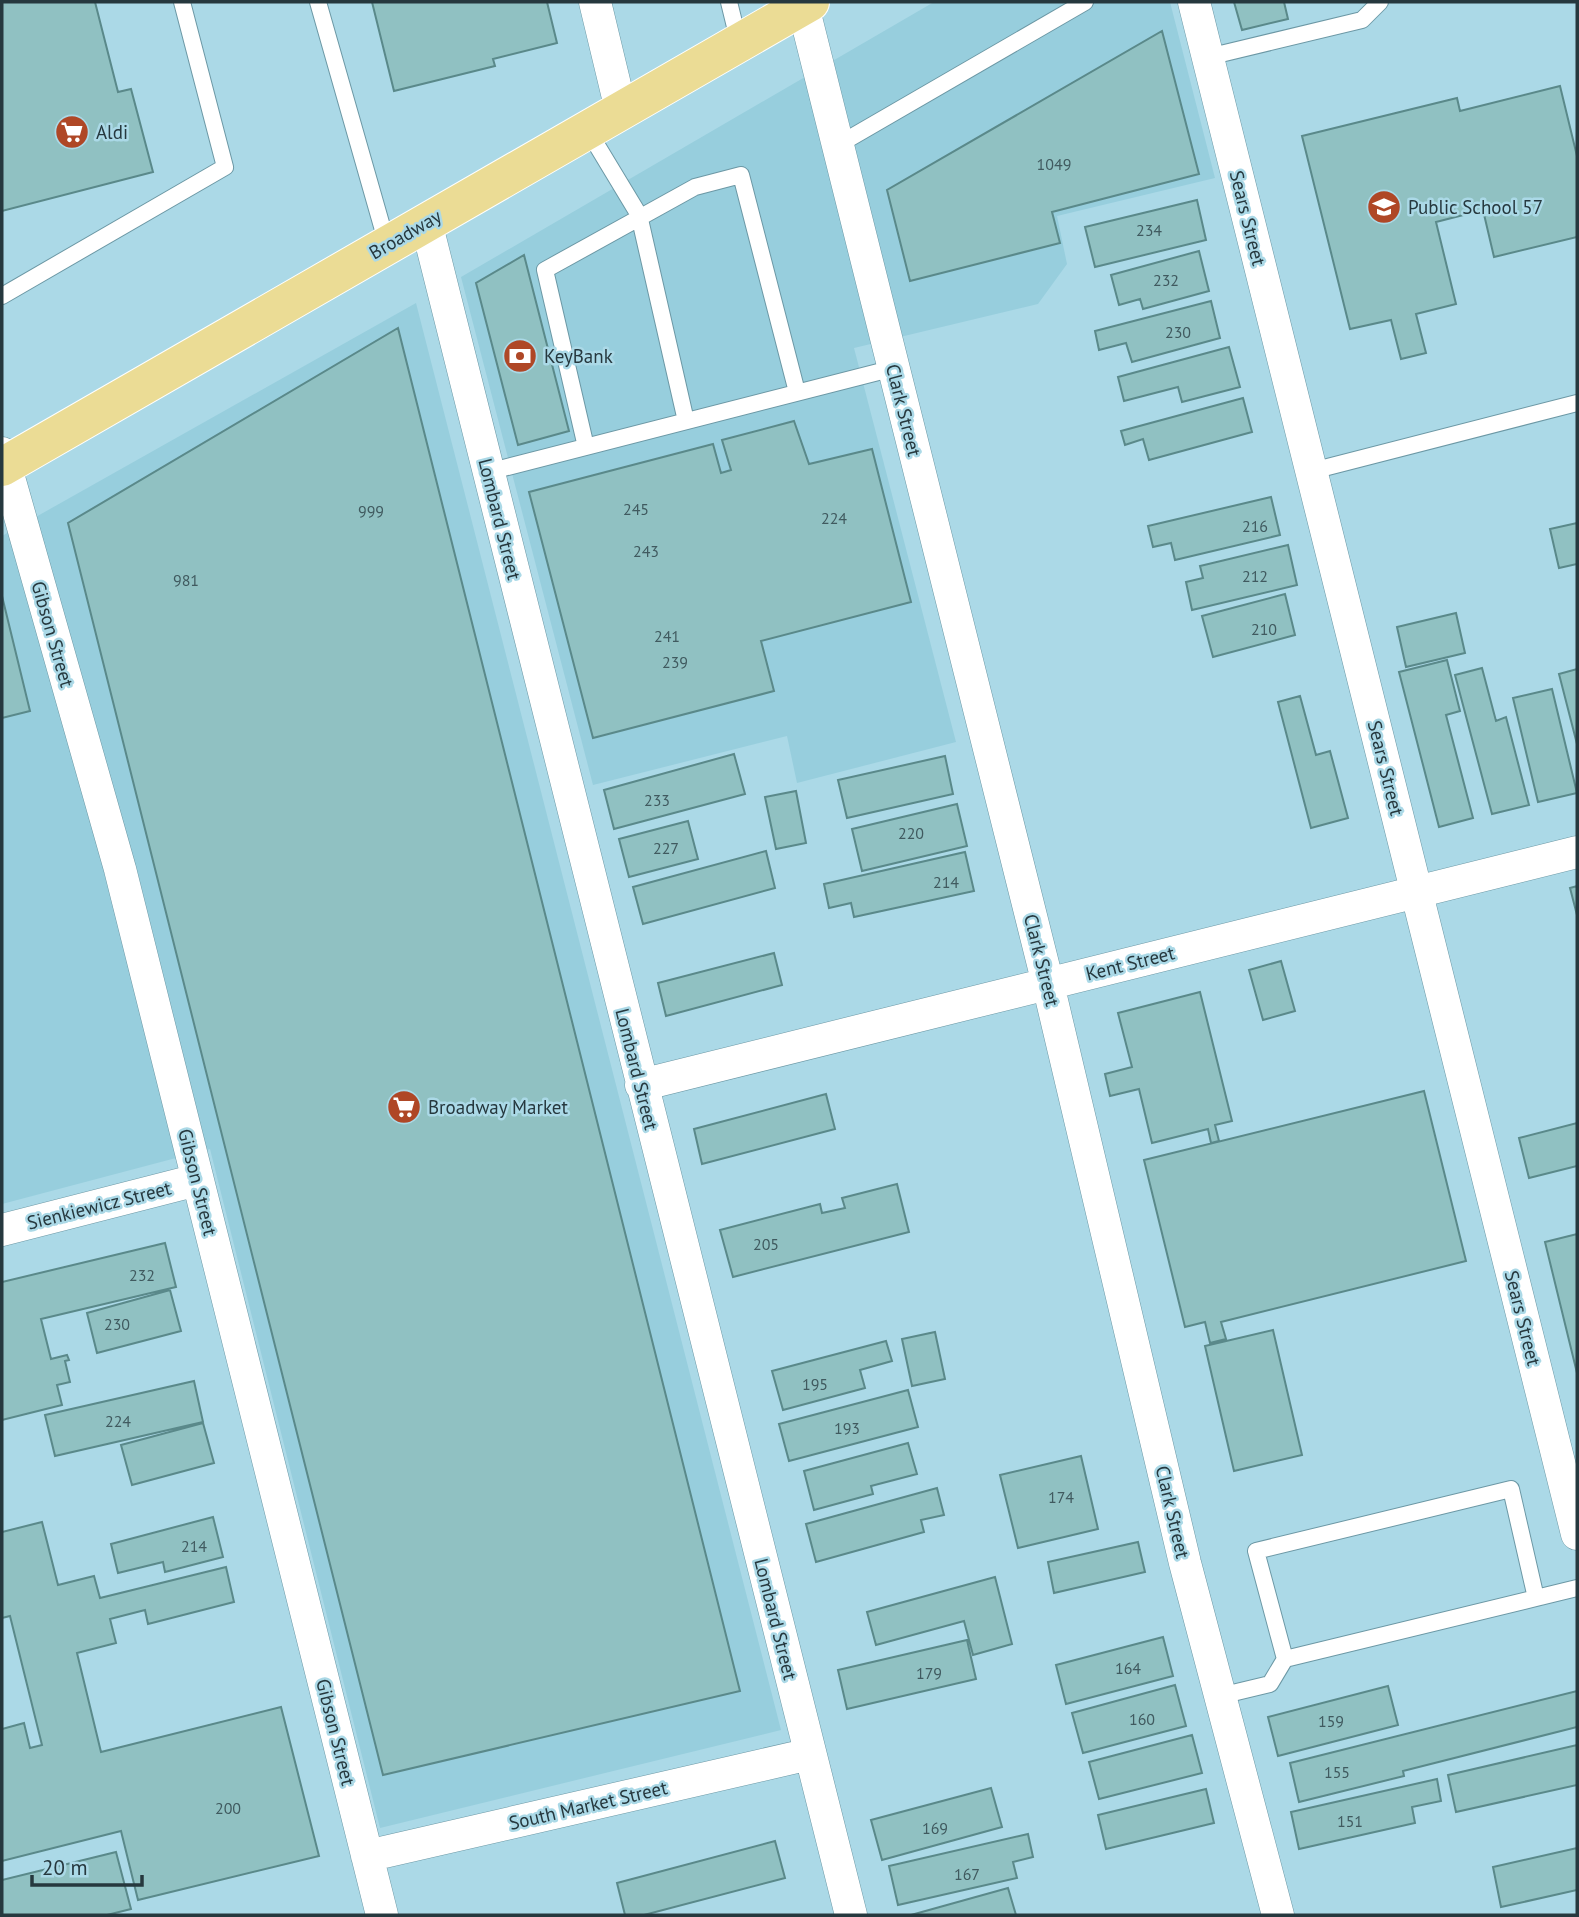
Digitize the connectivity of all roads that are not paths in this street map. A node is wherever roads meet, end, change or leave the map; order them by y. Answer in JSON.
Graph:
{"nodes":[{"id":1,"x":182,"y":2,"type":"edge"},
{"id":2,"x":318,"y":2,"type":"edge"},
{"id":3,"x":595,"y":2,"type":"edge"},
{"id":4,"x":729,"y":2,"type":"edge"},
{"id":5,"x":1085,"y":2,"type":"edge"},
{"id":6,"x":1194,"y":2,"type":"edge"},
{"id":7,"x":1380,"y":2,"type":"edge"},
{"id":8,"x":806,"y":4,"type":"edge"},
{"id":9,"x":739,"y":43,"type":"junction"},
{"id":10,"x":1208,"y":57,"type":"junction"},
{"id":11,"x":621,"y":110,"type":"junction"},
{"id":12,"x":587,"y":130,"type":"junction"},
{"id":13,"x":838,"y":145,"type":"junction"},
{"id":14,"x":639,"y":215,"type":"junction"},
{"id":15,"x":426,"y":222,"type":"junction"},
{"id":16,"x":387,"y":244,"type":"junction"},
{"id":17,"x":2,"y":296,"type":"edge"},
{"id":18,"x":894,"y":368,"type":"junction"},
{"id":19,"x":797,"y":392,"type":"junction"},
{"id":20,"x":1577,"y":403,"type":"edge"},
{"id":21,"x":686,"y":421,"type":"junction"},
{"id":22,"x":586,"y":447,"type":"junction"},
{"id":23,"x":3,"y":462,"type":"edge"},
{"id":24,"x":1312,"y":471,"type":"junction"},
{"id":25,"x":488,"y":472,"type":"junction"},
{"id":26,"x":1577,"y":852,"type":"edge"},
{"id":27,"x":1417,"y":892,"type":"junction"},
{"id":28,"x":1048,"y":984,"type":"junction"},
{"id":29,"x":641,"y":1085,"type":"junction"},
{"id":30,"x":197,"y":1180,"type":"junction"},
{"id":31,"x":2,"y":1230,"type":"edge"},
{"id":32,"x":1577,"y":1534,"type":"edge"},
{"id":33,"x":1577,"y":1588,"type":"edge"},
{"id":34,"x":1536,"y":1598,"type":"junction"},
{"id":35,"x":1285,"y":1659,"type":"junction"},
{"id":36,"x":1220,"y":1696,"type":"junction"},
{"id":37,"x":810,"y":1754,"type":"junction"},
{"id":38,"x":367,"y":1856,"type":"junction"},
{"id":39,"x":382,"y":1915,"type":"edge"},
{"id":40,"x":851,"y":1915,"type":"edge"},
{"id":41,"x":1278,"y":1915,"type":"edge"}],
"edges":[{"from":1,"to":17,"type":"lane"},
{"from":2,"to":16,"type":"lane"},
{"from":3,"to":11,"type":"street"},
{"from":4,"to":9,"type":"lane"},
{"from":5,"to":13,"type":"lane"},
{"from":6,"to":10,"type":"street","name":"Sears Street"},
{"from":7,"to":10,"type":"lane"},
{"from":8,"to":9,"type":"main road","name":"Broadway"},
{"from":8,"to":13,"type":"street","name":"Clark Street"},
{"from":9,"to":11,"type":"main road","name":"Broadway"},
{"from":10,"to":24,"type":"street","name":"Sears Street"},
{"from":11,"to":12,"type":"main road","name":"Broadway"},
{"from":12,"to":14,"type":"lane"},
{"from":12,"to":15,"type":"main road","name":"Broadway"},
{"from":13,"to":18,"type":"street","name":"Clark Street"},
{"from":14,"to":19,"type":"lane"},
{"from":14,"to":21,"type":"lane"},
{"from":14,"to":22,"type":"lane"},
{"from":15,"to":16,"type":"main road","name":"Broadway"},
{"from":15,"to":25,"type":"street","name":"Lombard Street"},
{"from":16,"to":23,"type":"main road","name":"Broadway"},
{"from":18,"to":19,"type":"lane"},
{"from":18,"to":28,"type":"street","name":"Clark Street"},
{"from":19,"to":21,"type":"lane"},
{"from":20,"to":24,"type":"lane"},
{"from":21,"to":22,"type":"lane"},
{"from":22,"to":25,"type":"lane"},
{"from":23,"to":30,"type":"street","name":"Gibson Street"},
{"from":24,"to":27,"type":"street","name":"Sears Street"},
{"from":25,"to":29,"type":"street","name":"Lombard Street"},
{"from":26,"to":27,"type":"street","name":"Kent Street"},
{"from":27,"to":28,"type":"street","name":"Kent Street"},
{"from":27,"to":32,"type":"street","name":"Sears Street"},
{"from":28,"to":29,"type":"street","name":"Kent Street"},
{"from":28,"to":36,"type":"street","name":"Clark Street"},
{"from":29,"to":37,"type":"street","name":"Lombard Street"},
{"from":30,"to":31,"type":"street","name":"Sienkiewicz Street"},
{"from":30,"to":38,"type":"street","name":"Gibson Street"},
{"from":33,"to":34,"type":"lane"},
{"from":34,"to":35,"type":"lane"},
{"from":34,"to":35,"type":"lane"},
{"from":35,"to":36,"type":"lane"},
{"from":36,"to":41,"type":"street","name":"Clark Street"},
{"from":37,"to":38,"type":"street","name":"South Market Street"},
{"from":37,"to":40,"type":"street","name":"Lombard Street"},
{"from":38,"to":39,"type":"street","name":"Gibson Street"}]}
